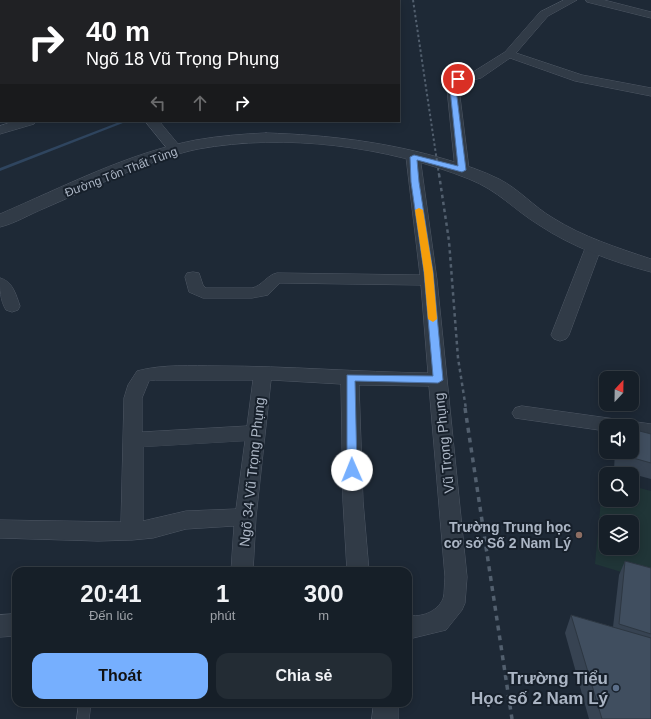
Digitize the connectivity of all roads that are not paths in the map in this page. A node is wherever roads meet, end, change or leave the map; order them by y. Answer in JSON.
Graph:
{"nodes":[{"id":1,"x":571,"y":0,"type":"edge"},
{"id":2,"x":590,"y":0,"type":"edge"},
{"id":3,"x":651,"y":15,"type":"edge"},
{"id":4,"x":509,"y":54,"type":"junction"},
{"id":5,"x":651,"y":92,"type":"edge"},
{"id":6,"x":26,"y":122,"type":"edge"},
{"id":7,"x":153,"y":122,"type":"edge"},
{"id":8,"x":0,"y":130,"type":"edge"},
{"id":9,"x":176,"y":150,"type":"junction"},
{"id":10,"x":414,"y":157,"type":"junction"},
{"id":11,"x":462,"y":170,"type":"junction"},
{"id":12,"x":0,"y":221,"type":"edge"},
{"id":13,"x":594,"y":246,"type":"junction"},
{"id":14,"x":651,"y":266,"type":"edge"},
{"id":15,"x":193,"y":277,"type":"dead end"},
{"id":16,"x":429,"y":280,"type":"junction"},
{"id":17,"x":0,"y":284,"type":"edge"},
{"id":18,"x":12,"y":306,"type":"dead end"},
{"id":19,"x":560,"y":335,"type":"dead end"},
{"id":20,"x":263,"y":373,"type":"junction"},
{"id":21,"x":350,"y":378,"type":"junction"},
{"id":22,"x":438,"y":380,"type":"junction"},
{"id":23,"x":522,"y":413,"type":"dead end"},
{"id":24,"x":599,"y":423,"type":"edge"},
{"id":25,"x":639,"y":428,"type":"edge"},
{"id":26,"x":651,"y":431,"type":"edge"},
{"id":27,"x":254,"y":433,"type":"junction"},
{"id":28,"x":132,"y":440,"type":"junction"},
{"id":29,"x":245,"y":517,"type":"junction"},
{"id":30,"x":0,"y":529,"type":"edge"},
{"id":31,"x":132,"y":531,"type":"junction"},
{"id":32,"x":242,"y":567,"type":"edge"},
{"id":33,"x":358,"y":567,"type":"edge"},
{"id":34,"x":12,"y":625,"type":"edge"},
{"id":35,"x":0,"y":626,"type":"edge"},
{"id":36,"x":412,"y":627,"type":"edge"},
{"id":37,"x":84,"y":707,"type":"edge"},
{"id":38,"x":386,"y":707,"type":"edge"},
{"id":39,"x":83,"y":719,"type":"edge"},
{"id":40,"x":385,"y":719,"type":"edge"}],
"edges":[{"from":1,"to":4,"type":"street"},
{"from":2,"to":3,"type":"street"},
{"from":4,"to":5,"type":"street"},
{"from":4,"to":11,"type":"street"},
{"from":6,"to":8,"type":"street"},
{"from":7,"to":9,"type":"street"},
{"from":9,"to":10,"type":"street","name":"Đường Tôn Thất Tùng"},
{"from":9,"to":12,"type":"street","name":"Đường Tôn Thất Tùng"},
{"from":10,"to":11,"type":"street","name":"Đường Tôn Thất Tùng"},
{"from":10,"to":16,"type":"street","name":"Vũ Trọng Phụng"},
{"from":11,"to":13,"type":"street","name":"Đường Tôn Thất Tùng"},
{"from":13,"to":14,"type":"street","name":"Đường Tôn Thất Tùng"},
{"from":13,"to":19,"type":"street"},
{"from":15,"to":16,"type":"street"},
{"from":16,"to":22,"type":"street","name":"Vũ Trọng Phụng"},
{"from":17,"to":18,"type":"street"},
{"from":20,"to":21,"type":"street"},
{"from":20,"to":27,"type":"street","name":"Ngõ 34 Vũ Trọng Phụng"},
{"from":20,"to":28,"type":"street"},
{"from":21,"to":22,"type":"street"},
{"from":21,"to":33,"type":"street"},
{"from":22,"to":36,"type":"street","name":"Vũ Trọng Phụng"},
{"from":23,"to":24,"type":"street"},
{"from":25,"to":26,"type":"street"},
{"from":27,"to":28,"type":"street"},
{"from":27,"to":29,"type":"street","name":"Ngõ 34 Vũ Trọng Phụng"},
{"from":28,"to":31,"type":"street"},
{"from":29,"to":31,"type":"street"},
{"from":29,"to":32,"type":"street","name":"Ngõ 34 Vũ Trọng Phụng"},
{"from":30,"to":31,"type":"street"},
{"from":34,"to":35,"type":"street"},
{"from":37,"to":39,"type":"lane"},
{"from":38,"to":40,"type":"street"}]}
